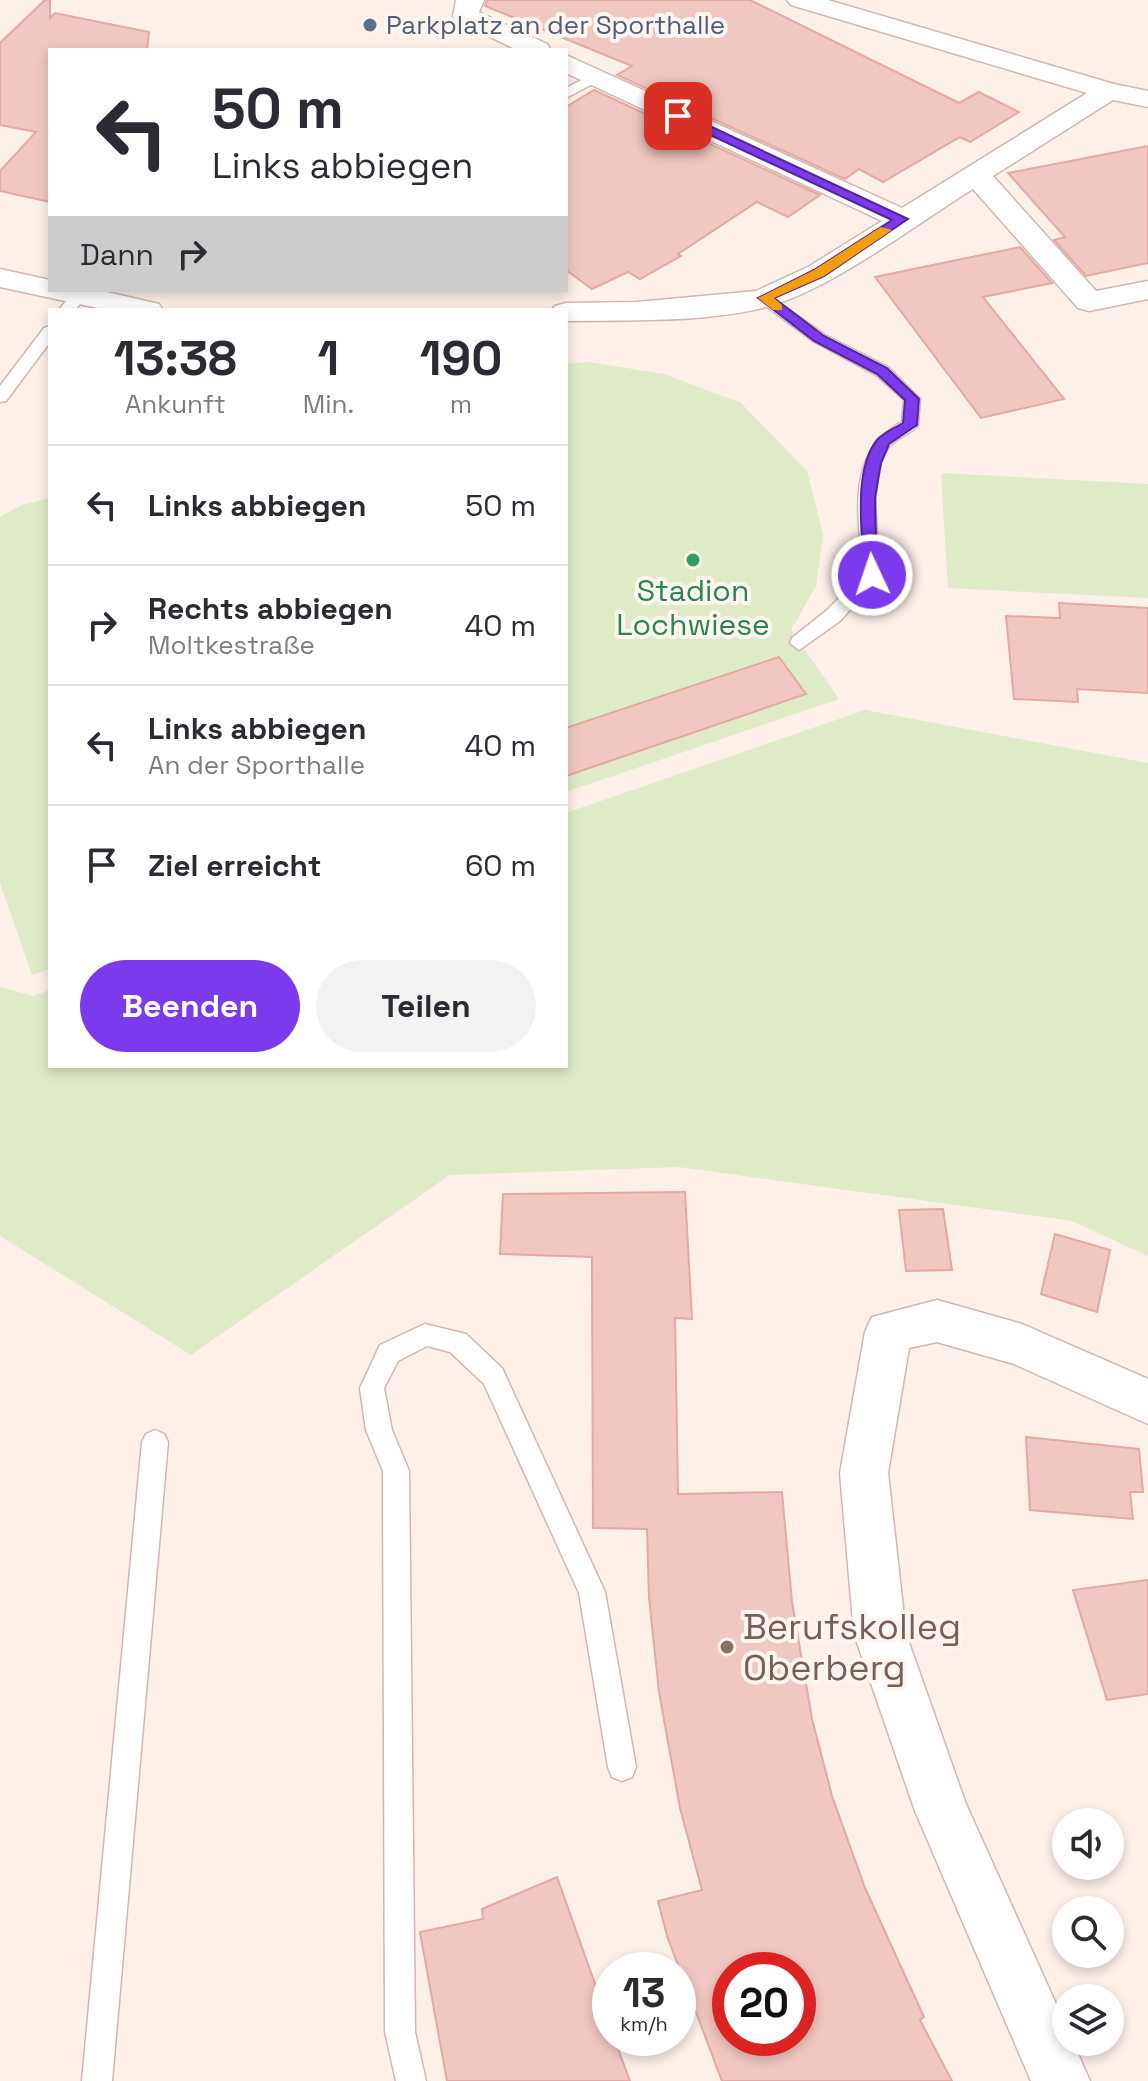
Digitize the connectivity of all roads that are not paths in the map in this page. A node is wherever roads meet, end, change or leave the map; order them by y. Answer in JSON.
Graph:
{"nodes":[{"id":1,"x":471,"y":0,"type":"edge"},
{"id":2,"x":800,"y":0,"type":"edge"},
{"id":3,"x":534,"y":48,"type":"edge"},
{"id":4,"x":568,"y":64,"type":"edge"},
{"id":5,"x":595,"y":77,"type":"junction"},
{"id":6,"x":1109,"y":91,"type":"junction"},
{"id":7,"x":568,"y":93,"type":"edge"},
{"id":8,"x":1148,"y":99,"type":"edge"},
{"id":9,"x":976,"y":174,"type":"junction"},
{"id":10,"x":901,"y":219,"type":"junction"},
{"id":11,"x":0,"y":278,"type":"edge"},
{"id":12,"x":1148,"y":290,"type":"edge"},
{"id":13,"x":48,"y":292,"type":"edge"},
{"id":14,"x":63,"y":296,"type":"edge"},
{"id":15,"x":765,"y":298,"type":"junction"},
{"id":16,"x":136,"y":308,"type":"edge"},
{"id":17,"x":568,"y":312,"type":"edge"},
{"id":18,"x":48,"y":334,"type":"edge"},
{"id":19,"x":0,"y":397,"type":"edge"},
{"id":20,"x":799,"y":643,"type":"dead end"},
{"id":21,"x":1148,"y":1402,"type":"edge"},
{"id":22,"x":155,"y":1442,"type":"dead end"},
{"id":23,"x":622,"y":1767,"type":"dead end"},
{"id":24,"x":97,"y":2081,"type":"edge"},
{"id":25,"x":411,"y":2081,"type":"edge"},
{"id":26,"x":1061,"y":2081,"type":"edge"}],
"edges":[{"from":1,"to":3,"type":"street"},
{"from":2,"to":6,"type":"street"},
{"from":4,"to":5,"type":"street"},
{"from":5,"to":7,"type":"lane"},
{"from":5,"to":10,"type":"street"},
{"from":6,"to":8,"type":"street"},
{"from":6,"to":9,"type":"street"},
{"from":9,"to":10,"type":"street"},
{"from":9,"to":12,"type":"street"},
{"from":10,"to":15,"type":"street"},
{"from":11,"to":13,"type":"street"},
{"from":14,"to":16,"type":"street"},
{"from":15,"to":17,"type":"street"},
{"from":15,"to":20,"type":"lane"},
{"from":18,"to":19,"type":"lane"},
{"from":21,"to":26,"type":"street"},
{"from":22,"to":24,"type":"lane"},
{"from":23,"to":25,"type":"lane"}]}
